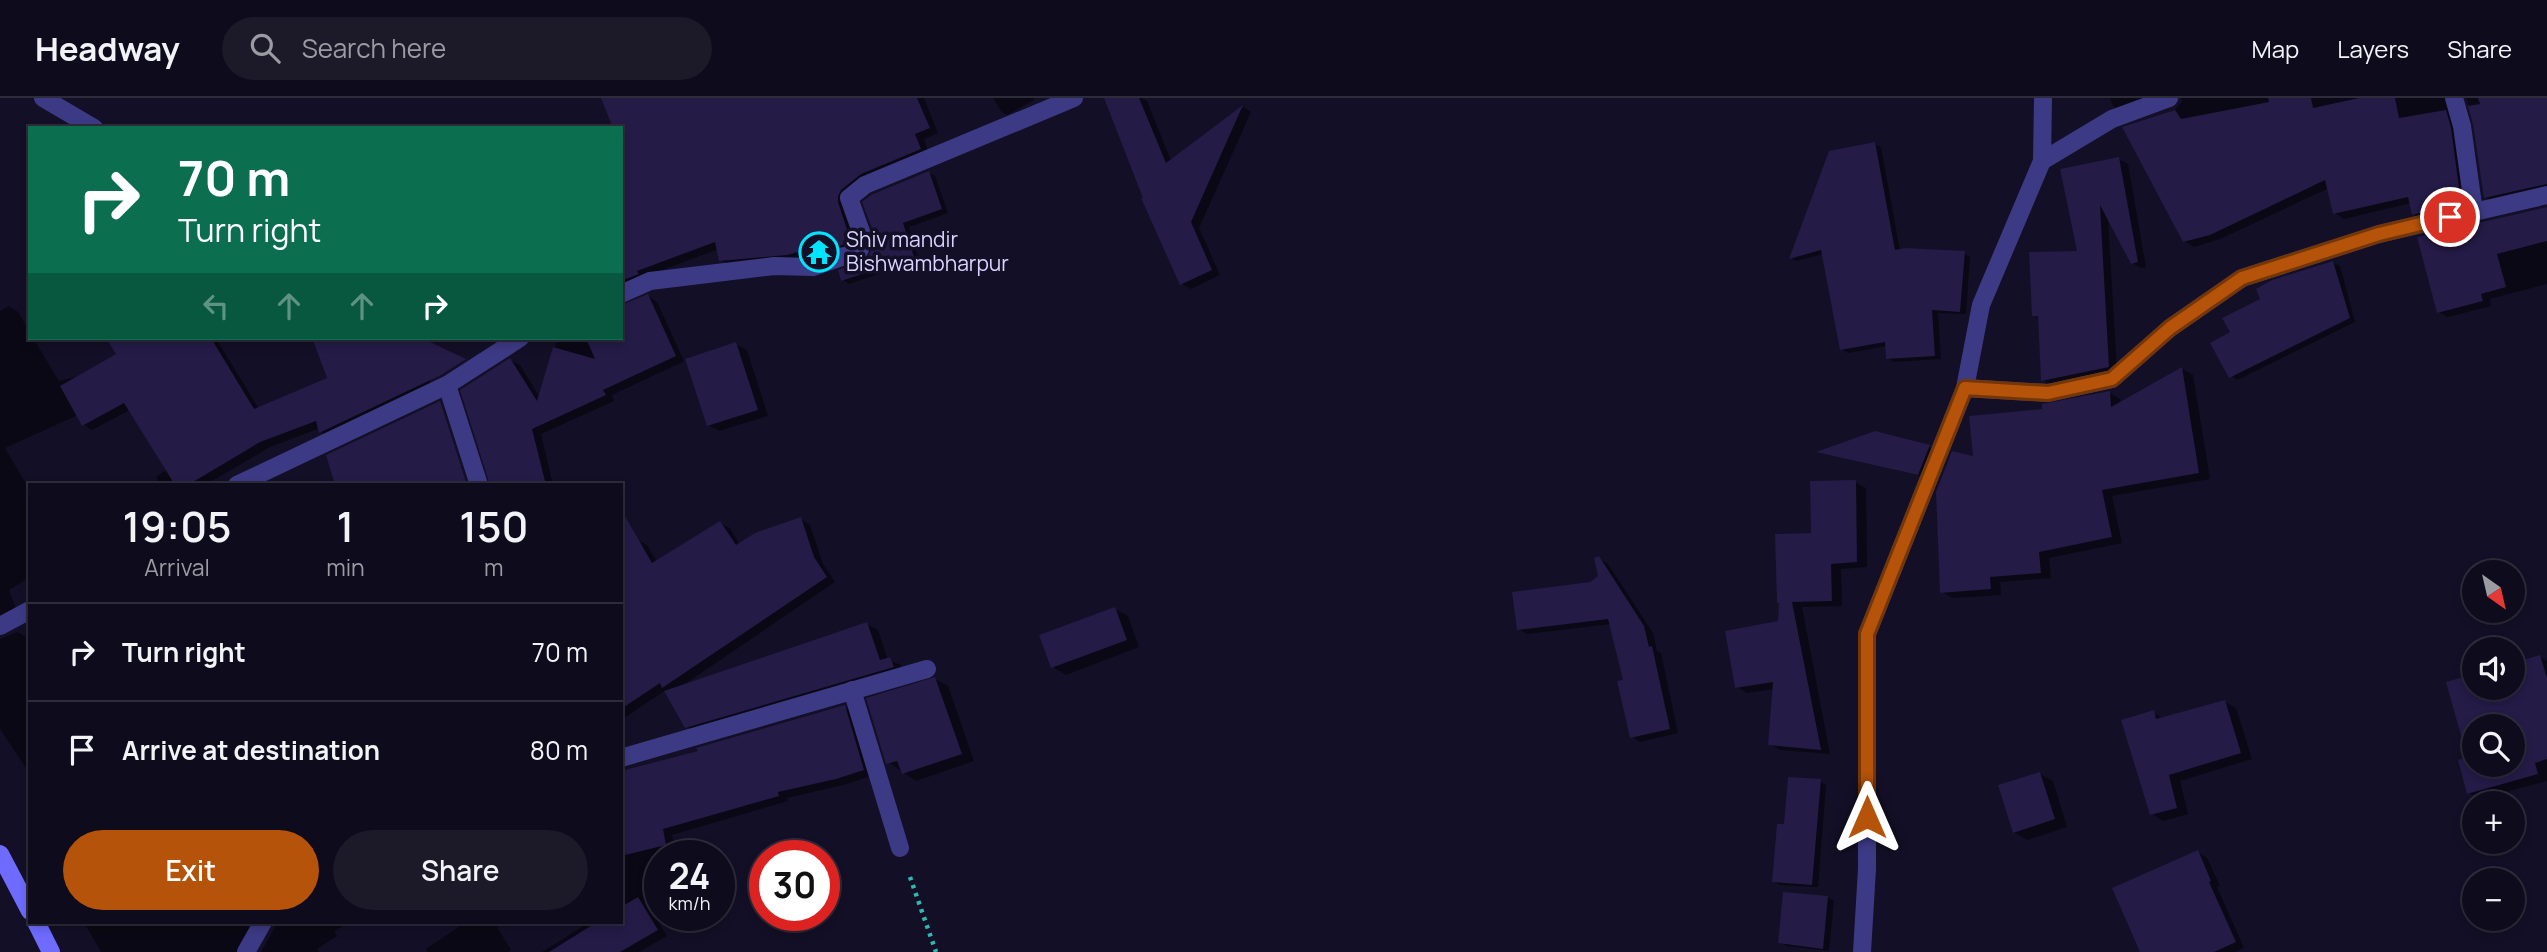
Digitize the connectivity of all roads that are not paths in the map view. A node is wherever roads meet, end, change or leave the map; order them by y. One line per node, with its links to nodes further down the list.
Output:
1 (43, 98): 6 (street)
2 (1074, 98): 10 (street)
3 (2043, 98): 7 (street)
4 (2169, 98): 7 (street)
5 (2454, 98): 9 (street)
6 (91, 126)
7 (2042, 161): 14 (street)
8 (2547, 195): 9 (street)
9 (2474, 212): 14 (street)
10 (623, 293)
11 (513, 340): 12 (street)
12 (495, 345): 13 (street)
13 (447, 385): 15 (street); 16 (street)
14 (1965, 388): 29 (street)
15 (241, 483)
16 (478, 483)
17 (28, 611): 18 (street)
18 (0, 626)
19 (927, 669): 20 (street)
20 (852, 690): 21 (street); 22 (street)
21 (623, 757)
22 (900, 848)
23 (0, 854): 24 (main road)
24 (28, 907)
25 (37, 924): 27 (main road)
26 (262, 924): 28 (street)
27 (51, 952)
28 (246, 952)
29 (1862, 952)

